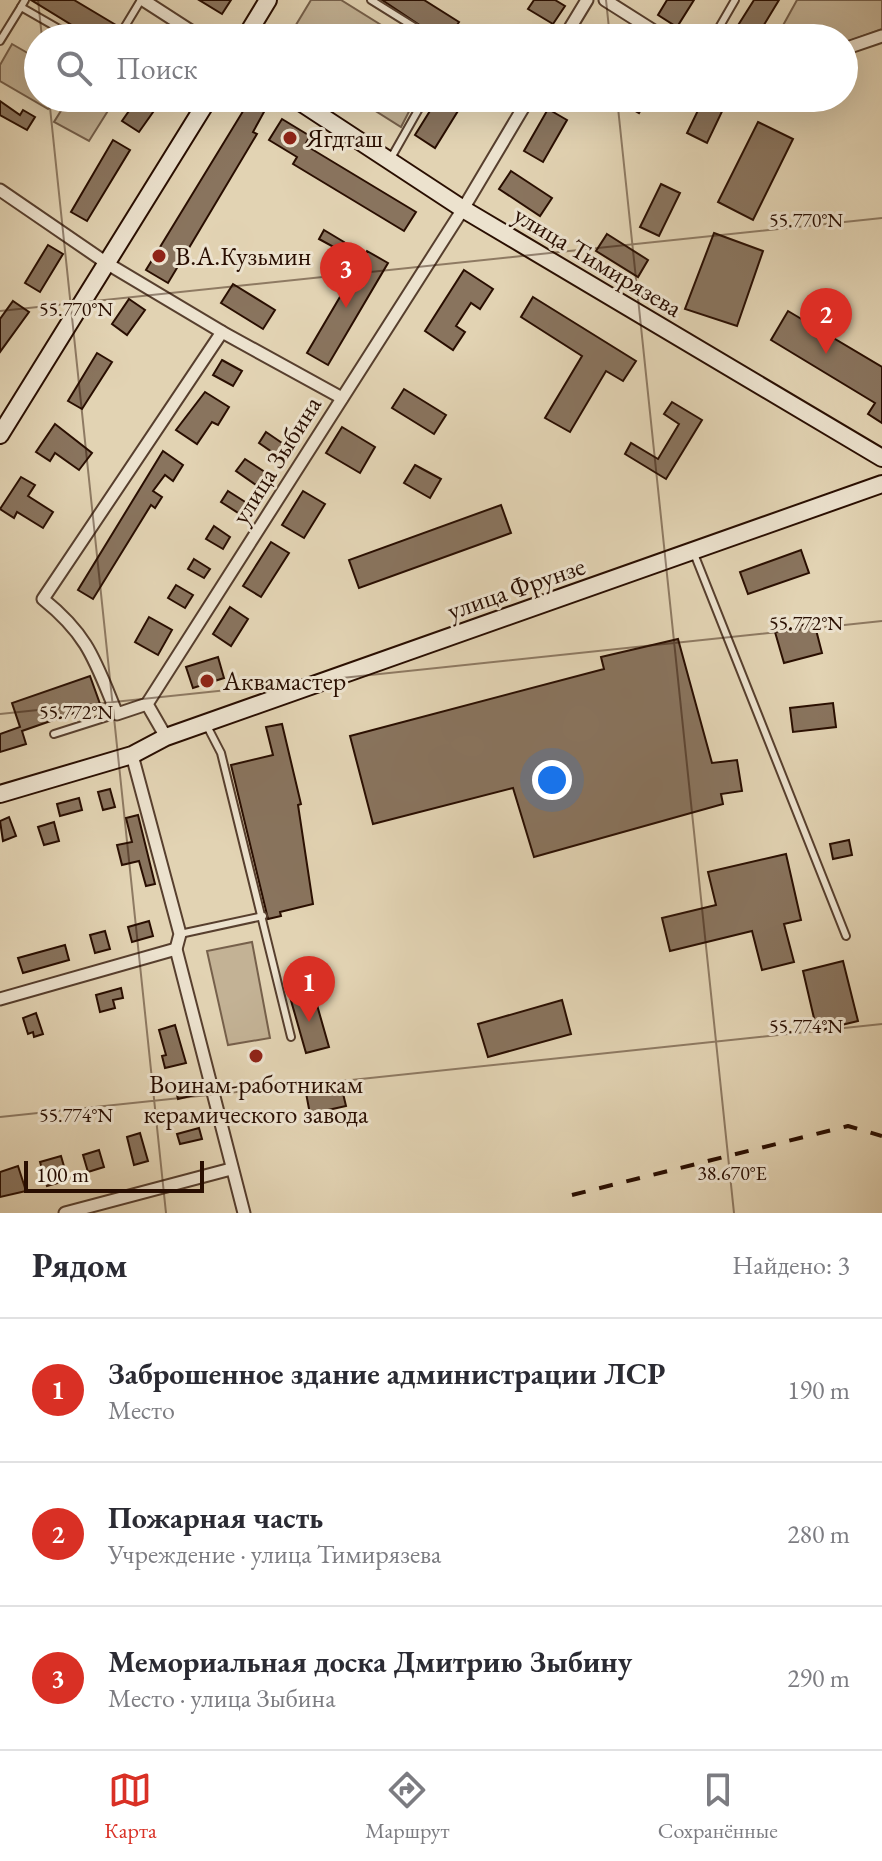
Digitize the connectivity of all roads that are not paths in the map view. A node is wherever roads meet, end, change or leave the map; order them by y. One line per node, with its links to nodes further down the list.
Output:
1 (142, 0): 9 (lane); 10 (street)
2 (268, 0): 11 (street)
3 (371, 0): 12 (lane)
4 (587, 0): 13 (street)
5 (605, 0): 14 (street)
6 (735, 0): 15 (lane)
7 (23, 3): 8 (lane); 17 (lane)
8 (54, 24)
9 (127, 24)
10 (180, 24)
11 (253, 24)
12 (410, 24)
13 (572, 24)
14 (643, 24)
15 (721, 24)
16 (882, 36): 18 (street)
17 (0, 41)
18 (858, 44)
19 (200, 112): 26 (street)
20 (315, 112): 23 (street, улица Тимирязева)
21 (417, 112): 23 (lane)
22 (521, 112): 25 (street, улица Зыбина)
23 (390, 161): 25 (street, улица Тимирязева)
24 (1, 193): 26 (street)
25 (463, 209): 28 (street, улица Зыбина); 30 (street, улица Тимирязева)
26 (108, 264): 27 (street); 29 (street)
27 (222, 332): 28 (street); 34 (street)
28 (342, 398): 33 (street, улица Зыбина)
29 (0, 435)
30 (882, 458)
31 (882, 484): 32 (street, улица Фрунзе)
32 (693, 551): 35 (street, улица Фрунзе); 42 (lane)
33 (147, 704): 34 (street); 37 (street)
34 (117, 714): 36 (lane)
35 (206, 724): 37 (street, улица Фрунзе); 40 (lane)
36 (54, 734)
37 (166, 737): 38 (street, улица Фрунзе)
38 (132, 755): 39 (street, улица Фрунзе); 41 (street)
39 (0, 794)
40 (263, 916): 41 (lane); 45 (lane)
41 (180, 934): 43 (street)
42 (846, 936)
43 (176, 949): 44 (street); 46 (street)
44 (0, 999)
45 (291, 1037)
46 (231, 1169): 47 (street); 48 (street)
47 (65, 1213)
48 (244, 1213)

